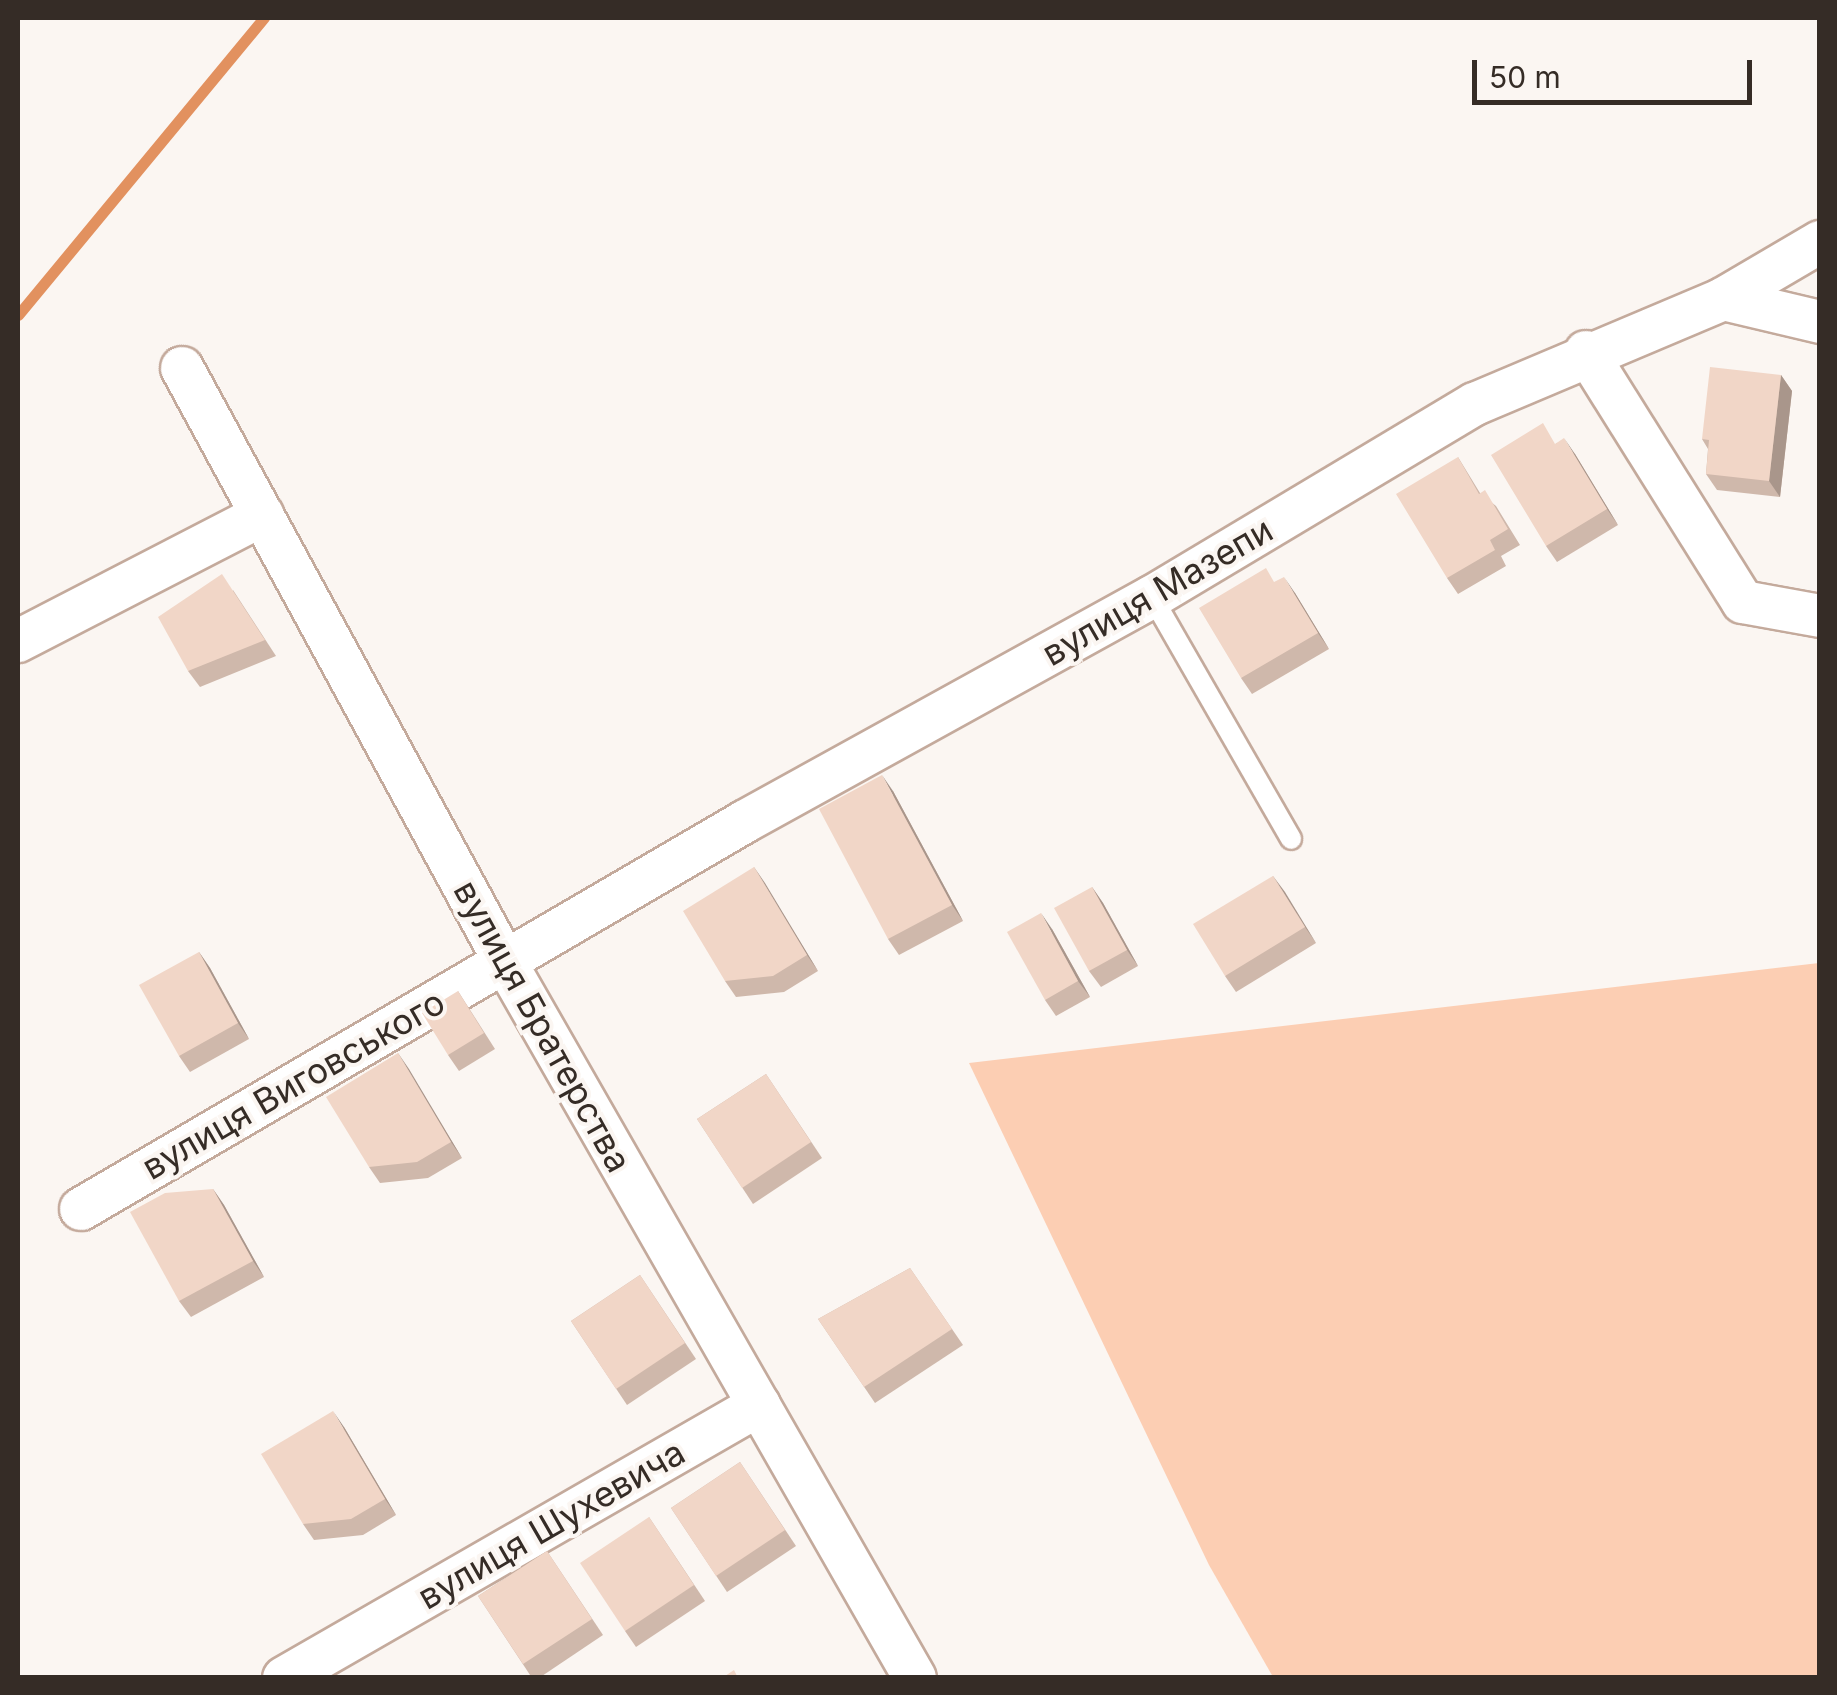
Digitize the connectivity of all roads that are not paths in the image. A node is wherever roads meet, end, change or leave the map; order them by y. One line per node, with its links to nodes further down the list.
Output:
1 (1820, 242): 2 (street, вулиця Мазепи)
2 (1723, 299): 3 (street); 4 (street, вулиця Мазепи)
3 (1820, 322)
4 (1586, 352): 7 (street, вулиця Мазепи); 8 (street)
5 (182, 368): 6 (street, вулиця Братерства)
6 (262, 515): 9 (street); 11 (street, вулиця Братерства)
7 (1152, 597): 10 (lane); 11 (street, вулиця Мазепи)
8 (1820, 616)
9 (18, 641)
10 (1291, 839)
11 (504, 960): 12 (street, вулиця Виговського); 13 (street, вулиця Братерства)
12 (81, 1209)
13 (759, 1405): 14 (street, вулиця Шухевича); 15 (street, вулиця Братерства)
14 (284, 1678)
15 (915, 1678)

